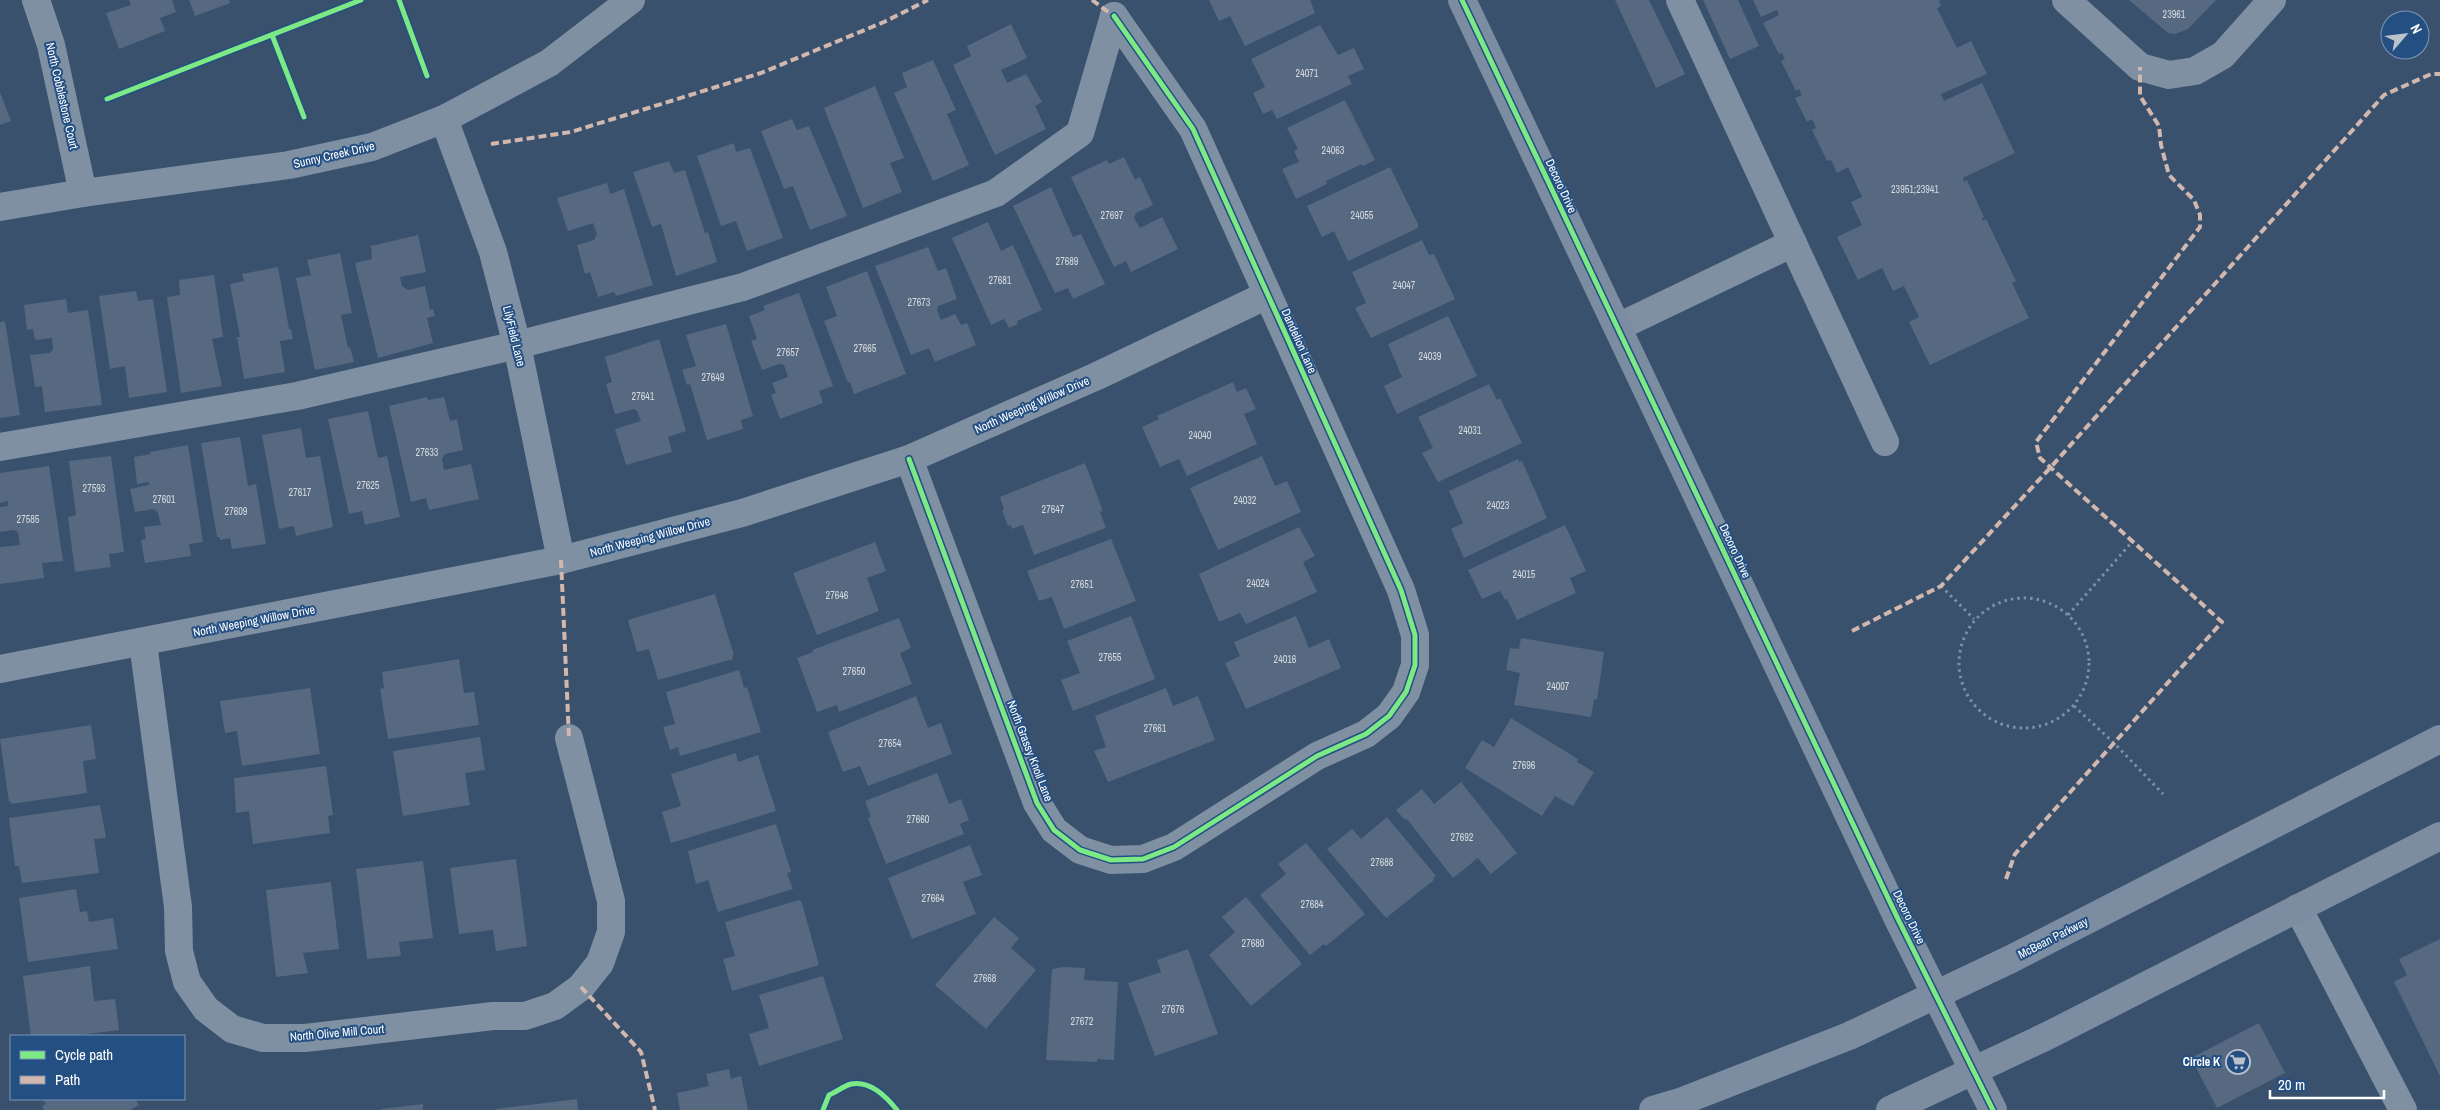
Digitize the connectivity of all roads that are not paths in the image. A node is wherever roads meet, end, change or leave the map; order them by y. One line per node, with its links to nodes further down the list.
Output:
1 (36, 0): 8 (street, North Cobblestone Court)
2 (631, 0): 7 (street, Sunny Creek Drive)
3 (1462, 0): 12 (main road, Decoro Drive)
4 (1680, 0): 10 (street)
5 (2066, 0): 6 (street)
6 (2272, 0)
7 (444, 119): 8 (street, Sunny Creek Drive); 13 (street, LilyField Lane)
8 (83, 193): 9 (street, Sunny Creek Drive)
9 (0, 207)
10 (1793, 243): 12 (street); 14 (street)
11 (1267, 295): 13 (street, Dandelion Lane); 16 (street, North Weeping Willow Drive); 20 (street, Dandelion Lane)
12 (1618, 327): 25 (main road, Decoro Drive)
13 (517, 345): 15 (street); 17 (street, LilyField Lane)
14 (1885, 442)
15 (0, 447)
16 (909, 459): 17 (street, North Weeping Willow Drive); 20 (street, North Grassy Knoll Lane)
17 (561, 560): 18 (street, North Weeping Willow Drive)
18 (144, 643): 19 (street, North Weeping Willow Drive); 21 (street, North Olive Mill Court)
19 (0, 669)
20 (1406, 692)
21 (569, 738)
22 (2440, 739): 25 (main road, McBean Parkway)
23 (2440, 836): 24 (main road)
24 (2298, 908): 26 (main road); 30 (street)
25 (1935, 994): 26 (main road, Decoro Drive); 27 (main road, McBean Parkway)
26 (1974, 1070): 28 (main road); 29 (main road, Decoro Drive)
27 (1653, 1110)
28 (1890, 1110)
29 (1993, 1110)
30 (2403, 1110)

